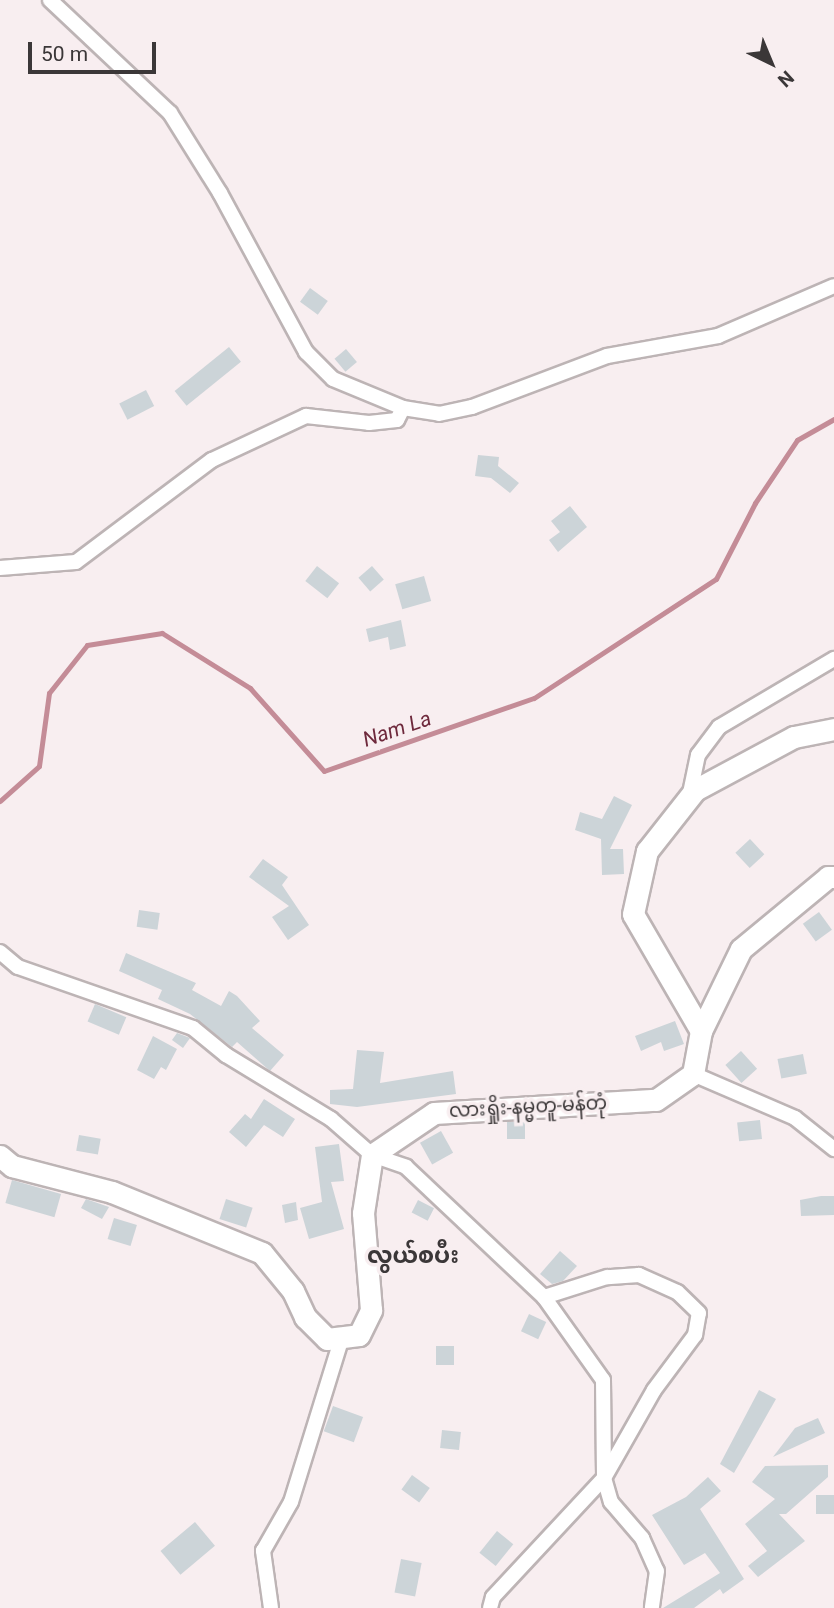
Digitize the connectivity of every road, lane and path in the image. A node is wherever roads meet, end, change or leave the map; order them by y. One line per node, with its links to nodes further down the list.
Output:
1 (50, 0): 3 (street)
2 (834, 286): 3 (street)
3 (403, 408): 4 (street)
4 (0, 568)
5 (834, 659): 7 (street)
6 (834, 729): 7 (main road)
7 (689, 798): 10 (main road)
8 (834, 877): 10 (main road)
9 (0, 952): 13 (street)
10 (702, 1031): 11 (main road)
11 (693, 1074): 12 (street); 13 (main road, လားရှိုး-နမ္မတူ-မန်တုံ)
12 (834, 1149)
13 (372, 1155): 15 (street); 16 (main road)
14 (0, 1156): 16 (main road)
15 (544, 1297): 17 (street); 17 (street)
16 (342, 1337): 18 (street)
17 (604, 1478): 19 (street); 20 (street)
18 (271, 1608)
19 (490, 1608)
20 (652, 1608)

